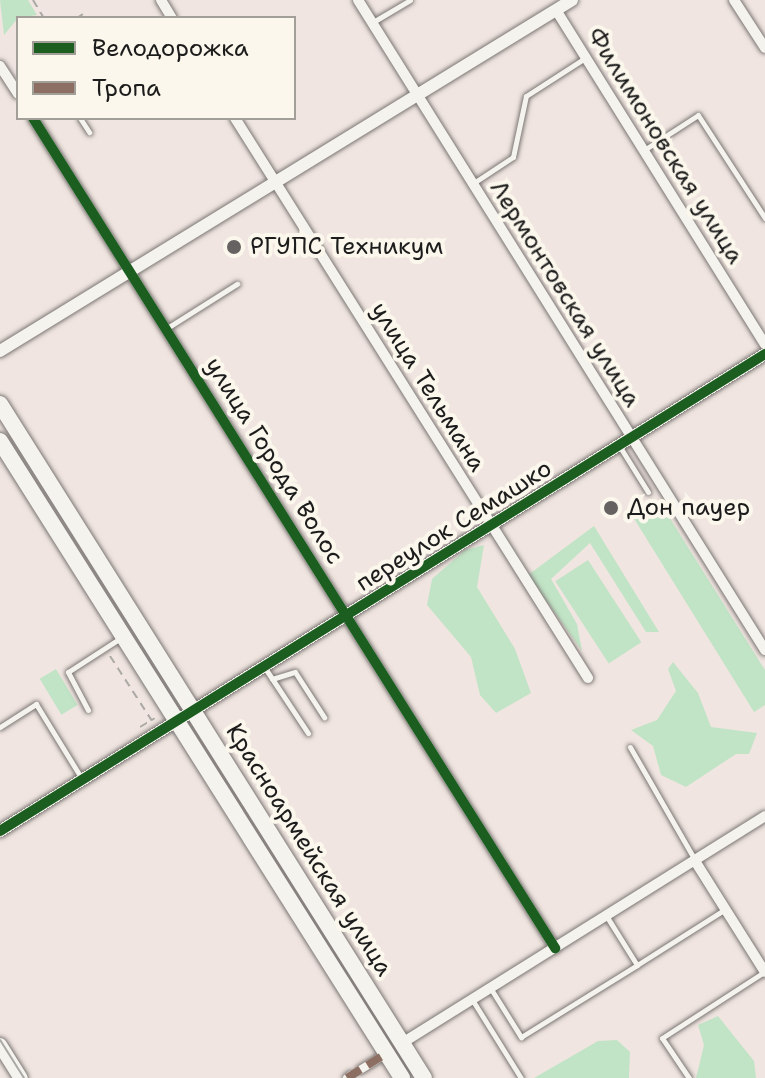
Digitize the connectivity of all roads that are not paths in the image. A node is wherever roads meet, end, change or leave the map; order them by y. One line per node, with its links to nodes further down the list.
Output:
1 (358, 0): 6 (street, Лермонтовская улица)
2 (410, 0): 6 (lane)
3 (572, 0): 5 (street)
4 (734, 0): 7 (street)
5 (556, 10): 8 (street, Филимоновская улица); 11 (street)
6 (372, 23): 11 (street, Лермонтовская улица)
7 (765, 48)
8 (586, 57): 16 (street, Филимоновская улица); 18 (lane)
9 (0, 66): 10 (street)
10 (16, 91)
11 (417, 94): 17 (street); 18 (street, Лермонтовская улица)
12 (34, 120): 20 (street, улица Города Волос)
13 (81, 120): 15 (lane)
14 (236, 120): 17 (street, улица Тельмана)
15 (89, 132)
16 (644, 151): 19 (lane); 23 (street, Филимоновская улица)
17 (275, 182): 20 (street); 31 (street, улица Тельмана)
18 (472, 184): 27 (street, Лермонтовская улица)
19 (765, 218)
20 (131, 271): 22 (street, улица Города Волос); 24 (street)
21 (237, 284): 22 (lane)
22 (167, 328): 32 (street, улица Города Волос)
23 (765, 344)
24 (0, 351)
25 (765, 354): 27 (street, переулок Семашко)
26 (0, 404): 39 (main road, Красноармейская улица)
27 (632, 438): 29 (street, переулок Семашко); 34 (street, Лермонтовская улица)
28 (0, 441): 33 (main road, Красноармейская улица)
29 (619, 446): 30 (lane); 31 (street, переулок Семашко)
30 (648, 492)
31 (492, 526): 32 (street, переулок Семашко); 36 (street, улица Тельмана)
32 (347, 616): 35 (street, переулок Семашко); 51 (street, улица Города Волос)
33 (123, 636): 38 (lane); 41 (main road, Красноармейская улица)
34 (765, 650)
35 (264, 667): 37 (lane); 39 (street, переулок Семашко)
36 (588, 678)
37 (272, 679): 40 (lane); 43 (lane)
38 (88, 710)
39 (192, 710): 41 (street, переулок Семашко); 56 (main road, Красноармейская улица)
40 (324, 717)
41 (176, 720): 45 (street, переулок Семашко); 58 (main road, Красноармейская улица)
42 (0, 727): 45 (lane)
43 (308, 733)
44 (630, 747): 48 (lane)
45 (82, 779): 47 (street, переулок Семашко)
46 (763, 822): 48 (street)
47 (0, 831)
48 (695, 861): 49 (street); 50 (street)
49 (725, 909): 52 (lane); 53 (street)
50 (606, 916): 51 (street); 52 (lane)
51 (555, 948): 54 (street)
52 (637, 965): 54 (lane)
53 (765, 972): 64 (lane)
54 (490, 989): 55 (street)
55 (472, 1000): 56 (street); 63 (lane)
56 (402, 1043): 62 (main road, Красноармейская улица)
57 (0, 1045): 60 (main road)
58 (387, 1053): 59 (street); 61 (main road, Красноармейская улица)
59 (360, 1070)
60 (21, 1078)
61 (402, 1078)
62 (424, 1078)
63 (521, 1078)
64 (689, 1078)

